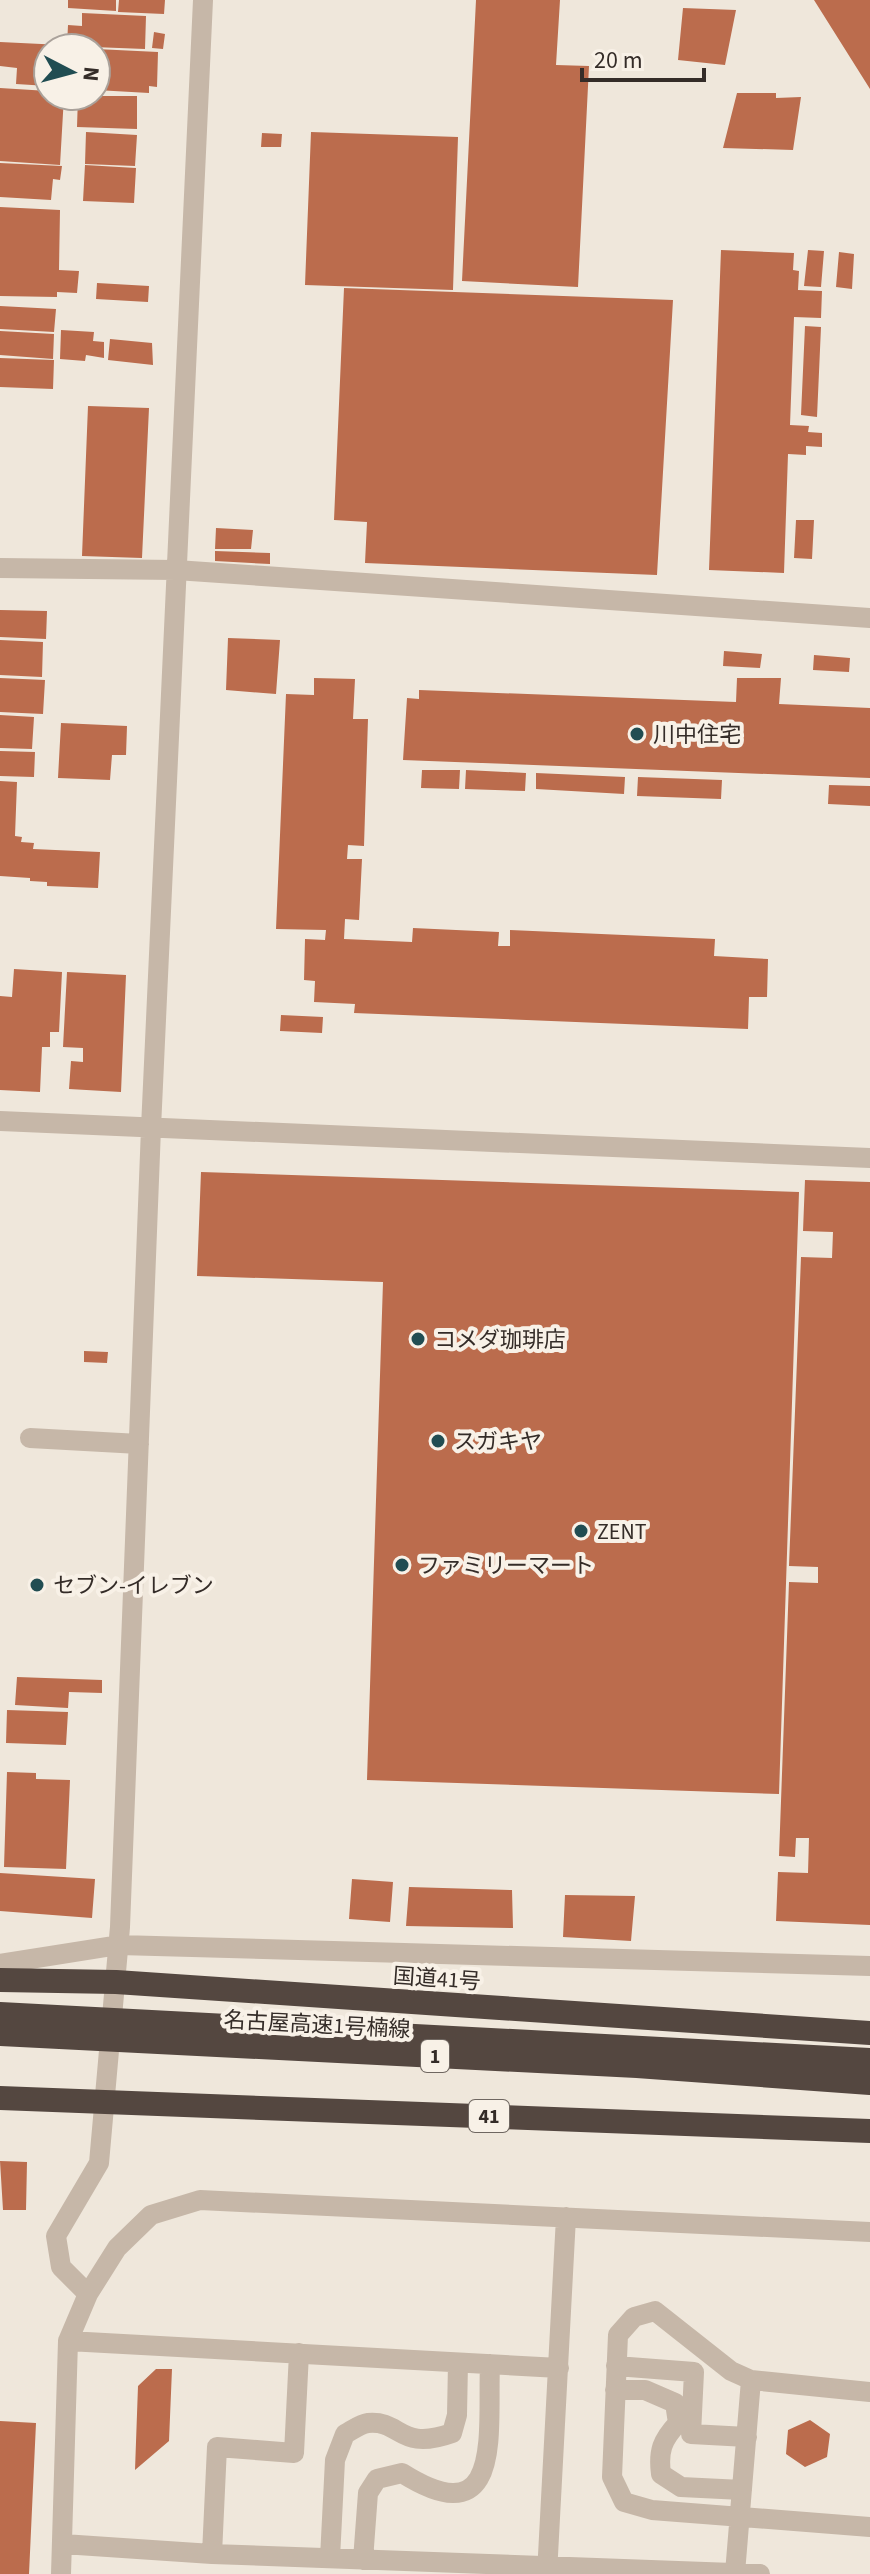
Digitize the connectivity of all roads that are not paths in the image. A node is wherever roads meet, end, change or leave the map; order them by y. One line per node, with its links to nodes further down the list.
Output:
1 (203, 0): 3 (street)
2 (0, 568): 3 (street)
3 (176, 570): 4 (street); 6 (street)
4 (870, 618)
5 (0, 1121): 6 (street)
6 (151, 1128): 7 (street); 9 (street)
7 (870, 1158)
8 (30, 1438): 9 (street)
9 (139, 1444): 10 (street)
10 (119, 1945): 11 (street); 12 (street); 14 (street)
11 (0, 1964)
12 (870, 1966)
13 (0, 1980): 14 (highway, 国道41号)
14 (116, 1982): 16 (highway, 国道41号); 21 (street)
15 (0, 2014): 18 (highway, 名古屋高速1号楠線 / 1, bridge)
16 (870, 2033)
17 (0, 2034): 19 (highway, 名古屋高速1号楠線 / 1, bridge)
18 (870, 2060)
19 (870, 2083)
20 (0, 2098): 21 (highway, 41)
21 (107, 2101): 22 (highway, 41); 25 (street)
22 (870, 2131)
23 (566, 2217): 24 (street); 25 (street); 31 (street)
24 (870, 2232)
25 (88, 2294): 26 (street)
26 (68, 2341): 27 (street); 39 (street)
27 (299, 2353): 28 (street); 42 (street)
28 (458, 2363): 29 (street); 40 (street)
29 (490, 2364): 31 (street); 41 (street)
30 (616, 2366): 32 (street); 33 (street); 35 (street)
31 (559, 2368): 44 (street)
32 (751, 2380): 34 (street); 35 (street)
33 (615, 2390): 36 (street); 37 (street)
34 (870, 2392)
35 (747, 2437): 36 (street)
36 (742, 2490): 37 (street)
37 (740, 2516): 38 (street); 46 (street)
38 (870, 2527)
39 (63, 2544): 42 (street); 47 (street)
40 (330, 2558): 41 (street); 43 (street)
41 (363, 2560): 44 (street)
42 (223, 2561): 43 (street)
43 (294, 2566)
44 (547, 2570): 45 (street)
45 (712, 2573): 46 (street)
46 (735, 2573): 48 (street)
47 (61, 2574)
48 (760, 2574)

